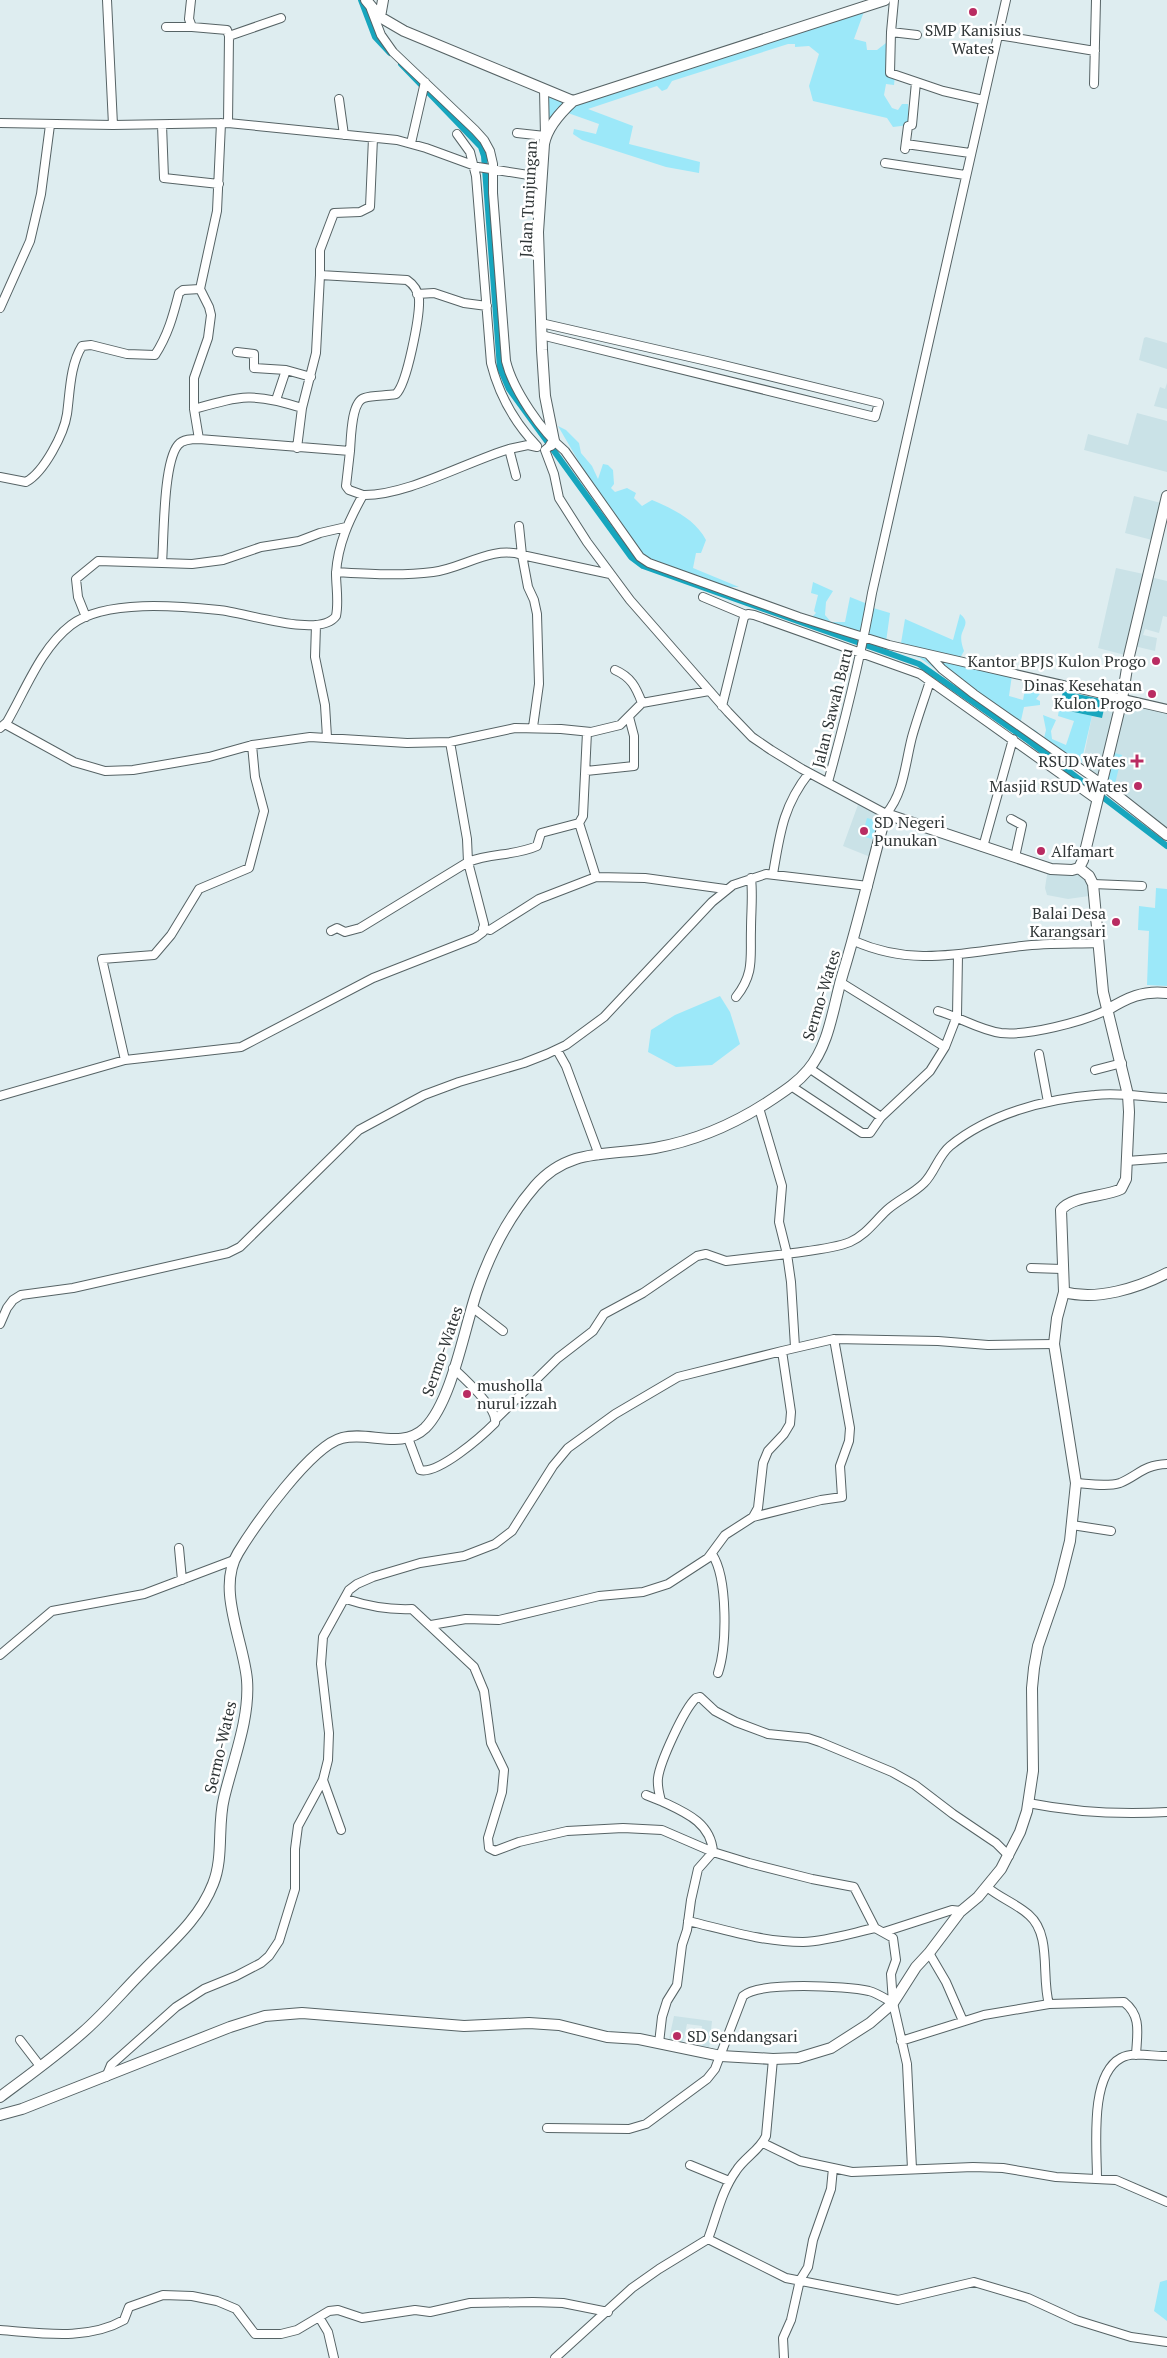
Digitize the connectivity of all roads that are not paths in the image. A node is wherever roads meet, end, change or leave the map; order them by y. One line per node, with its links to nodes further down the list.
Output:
1 (107, 0): 28 (street)
2 (191, 0): 12 (street)
3 (383, 0): 9 (street)
4 (894, 0): 13 (street)
5 (1006, 0): 15 (street)
6 (1096, 0): 17 (street)
7 (879, 1): 24 (street, Jalan Tunjungan)
8 (368, 2): 9 (street); 19 (street)
9 (380, 17): 21 (street)
10 (281, 18): 16 (street)
11 (166, 27): 12 (street)
12 (192, 27): 16 (street)
13 (892, 32): 14 (street); 18 (street)
14 (917, 35)
15 (998, 35): 17 (street); 23 (street)
16 (230, 36): 26 (street)
17 (1095, 51): 20 (street)
18 (916, 82): 23 (street); 36 (street)
19 (425, 84): 35 (street); 39 (street)
20 (1094, 84)
21 (544, 89): 24 (street); 33 (street)
22 (339, 99): 32 (street)
23 (984, 100): 36 (street)
24 (573, 101): 33 (street, Jalan Tunjungan)
25 (0, 123): 27 (street)
26 (225, 123): 29 (street); 32 (street); 42 (street)
27 (50, 125): 28 (street); 47 (street)
28 (113, 125): 29 (street)
29 (162, 125): 42 (street)
30 (517, 133): 33 (street)
31 (457, 134): 38 (street)
32 (344, 135): 34 (street)
33 (545, 136): 41 (street, Jalan Tunjungan)
34 (374, 138): 35 (street); 43 (street)
35 (411, 143): 38 (street)
36 (970, 153): 40 (street)
37 (885, 163): 40 (street)
38 (476, 167): 39 (street); 46 (street)
39 (493, 171): 41 (street); 60 (street)
40 (965, 175): 78 (street)
41 (541, 178): 48 (street, Jalan Tunjungan)
42 (219, 184): 44 (street)
43 (320, 275): 45 (street); 52 (street)
44 (200, 289): 57 (street); 65 (street)
45 (417, 294): 46 (street); 63 (street)
46 (487, 306): 59 (street)
47 (0, 308)
48 (541, 323): 49 (street, Jalan Tunjungan); 53 (street)
49 (541, 335): 54 (street); 60 (street, Jalan Tunjungan)
50 (237, 352): 51 (street)
51 (286, 370): 52 (street); 55 (street)
52 (311, 377): 56 (street)
53 (784, 380): 54 (street); 54 (street)
54 (781, 394)
55 (276, 400): 56 (street); 57 (street)
56 (302, 408): 61 (street)
57 (194, 409): 58 (street)
58 (199, 439): 61 (street); 71 (street)
59 (537, 446): 60 (street); 62 (street)
60 (549, 447): 73 (street); 78 (street)
61 (297, 448): 63 (street)
62 (509, 448): 64 (street); 66 (street)
63 (350, 451): 66 (street)
64 (516, 476)
65 (0, 477)
66 (363, 495): 69 (street)
67 (1167, 496): 85 (street)
68 (519, 526): 70 (street)
69 (346, 527): 71 (street); 72 (street)
70 (522, 555): 72 (street); 73 (street); 92 (street)
71 (162, 563): 76 (street)
72 (336, 572): 77 (street)
73 (610, 574): 83 (street)
74 (703, 597): 75 (street)
75 (746, 615): 79 (street); 88 (street)
76 (86, 617): 77 (street); 91 (street)
77 (316, 625): 94 (street)
78 (864, 639): 79 (street, Jalan Sawah Baru); 80 (street, Jalan Sawah Baru)
79 (861, 652): 82 (street); 101 (street, Jalan Sawah Baru)
80 (929, 655): 84 (street); 85 (street, Jalan Sawah Baru)
81 (614, 670): 86 (street)
82 (930, 681): 87 (street); 103 (street)
83 (709, 691): 86 (street); 88 (street)
84 (973, 695): 87 (street); 96 (street)
85 (1122, 699): 89 (street, Jalan Sawah Baru); 102 (street)
86 (642, 703): 90 (street)
87 (966, 705): 95 (street)
88 (722, 706): 100 (street)
89 (1167, 709)
90 (629, 717): 93 (street); 99 (street)
91 (3, 726): 98 (street)
92 (533, 727): 93 (street); 97 (street)
93 (587, 732): 99 (street)
94 (327, 737): 97 (street); 98 (street)
95 (1013, 739): 96 (street); 107 (street)
96 (1029, 741): 102 (street); 102 (street)
97 (450, 742): 109 (street)
98 (252, 745): 132 (street)
99 (586, 771): 105 (street)
100 (809, 773): 101 (street); 111 (street)
101 (828, 782): 103 (street)
102 (1099, 793): 106 (street); 110 (street)
103 (886, 814): 107 (street); 115 (street, Sermo-Wates)
104 (1011, 819): 108 (street)
105 (579, 823): 109 (street); 112 (street)
106 (1167, 835)
107 (983, 847): 108 (street)
108 (1015, 857): 110 (street)
109 (468, 862): 118 (street); 119 (street)
110 (1079, 868): 114 (street)
111 (773, 874): 113 (street); 115 (street)
112 (596, 877): 117 (street); 118 (street)
113 (751, 878): 117 (street); 125 (street)
114 (1092, 884): 116 (street); 121 (street)
115 (868, 886): 120 (street, Sermo-Wates)
116 (1142, 886)
117 (725, 889): 130 (street)
118 (483, 928): 132 (street)
119 (331, 931)
120 (854, 941): 122 (street); 123 (street, Sermo-Wates)
121 (1099, 943): 122 (street); 126 (street)
122 (958, 955): 128 (street)
123 (840, 982): 129 (street); 134 (street, Sermo-Wates)
124 (1167, 993): 126 (street)
125 (736, 997)
126 (1107, 1010): 128 (street); 133 (street)
127 (938, 1011): 128 (street)
128 (958, 1016): 129 (street)
129 (945, 1047): 142 (street)
130 (557, 1050): 143 (street); 152 (street)
131 (1039, 1054): 140 (street)
132 (125, 1060): 138 (street)
133 (1122, 1063): 135 (street); 137 (street)
134 (810, 1068): 136 (street, Sermo-Wates); 142 (street)
135 (1095, 1070)
136 (791, 1086): 141 (street, Sermo-Wates); 142 (street)
137 (1128, 1095): 139 (street); 140 (street); 145 (street)
138 (0, 1096)
139 (1167, 1098)
140 (1048, 1102): 146 (street)
141 (759, 1108): 143 (street, Sermo-Wates); 146 (street)
142 (880, 1117)
143 (599, 1155): 151 (street, Sermo-Wates)
144 (1167, 1158): 145 (street)
145 (1126, 1161): 148 (street)
146 (787, 1254): 156 (street); 159 (street)
147 (1031, 1268): 148 (street)
148 (1062, 1268): 150 (street)
149 (1167, 1272): 150 (street)
150 (1064, 1292): 155 (street)
151 (472, 1307): 153 (street); 158 (street, Sermo-Wates)
152 (0, 1324)
153 (503, 1331)
154 (834, 1339): 155 (street); 156 (street); 163 (street)
155 (1054, 1344): 162 (street)
156 (795, 1347): 157 (street)
157 (782, 1351): 163 (street); 170 (street)
158 (453, 1368): 159 (street); 160 (street, Sermo-Wates)
159 (496, 1419): 160 (street)
160 (408, 1438): 168 (street, Sermo-Wates)
161 (1167, 1464): 162 (street)
162 (1076, 1483): 164 (street)
163 (753, 1517): 167 (street)
164 (1072, 1525): 165 (street); 177 (street)
165 (1111, 1532)
166 (179, 1548): 169 (street)
167 (712, 1554): 171 (street); 173 (street)
168 (234, 1560): 169 (street); 198 (street, Sermo-Wates)
169 (182, 1580): 172 (street)
170 (346, 1599): 171 (street); 174 (street)
171 (431, 1625): 180 (street)
172 (0, 1655)
173 (718, 1673)
174 (323, 1780): 179 (street); 199 (street)
175 (646, 1795): 176 (street)
176 (661, 1801): 180 (street); 181 (street)
177 (1028, 1803): 178 (street); 181 (street)
178 (1167, 1812)
179 (341, 1830)
180 (713, 1852): 184 (street); 185 (street)
181 (1009, 1856): 182 (street)
182 (987, 1887): 183 (street); 189 (street)
183 (961, 1911): 186 (street); 187 (street)
184 (688, 1921): 185 (street); 193 (street)
185 (875, 1928): 186 (street)
186 (884, 1932): 188 (street)
187 (929, 1953): 188 (street); 190 (street)
188 (893, 2003): 192 (street); 195 (street); 197 (street)
189 (1049, 2004): 190 (street); 194 (street)
190 (963, 2021): 192 (street)
191 (20, 2040): 198 (street)
192 (901, 2041): 206 (street)
193 (659, 2043): 195 (street); 199 (street)
194 (1136, 2055): 196 (street); 207 (street)
195 (721, 2056): 197 (street); 202 (street)
196 (1167, 2056)
197 (773, 2059): 203 (street)
198 (40, 2066): 200 (street, Sermo-Wates)
199 (106, 2077): 201 (street)
200 (0, 2097)
201 (0, 2115)
202 (547, 2128)
203 (763, 2143): 205 (street); 208 (street)
204 (690, 2165): 208 (street)
205 (833, 2168): 206 (street); 211 (street)
206 (912, 2169): 207 (street)
207 (1097, 2179): 209 (street)
208 (729, 2181): 210 (street)
209 (1167, 2202)
210 (708, 2239): 211 (street); 212 (street)
211 (800, 2280): 215 (street); 218 (street)
212 (608, 2312): 213 (street); 217 (street)
213 (319, 2317): 214 (street); 216 (street)
214 (0, 2330)
215 (1167, 2342)
216 (334, 2358)
217 (555, 2358)
218 (784, 2358)

